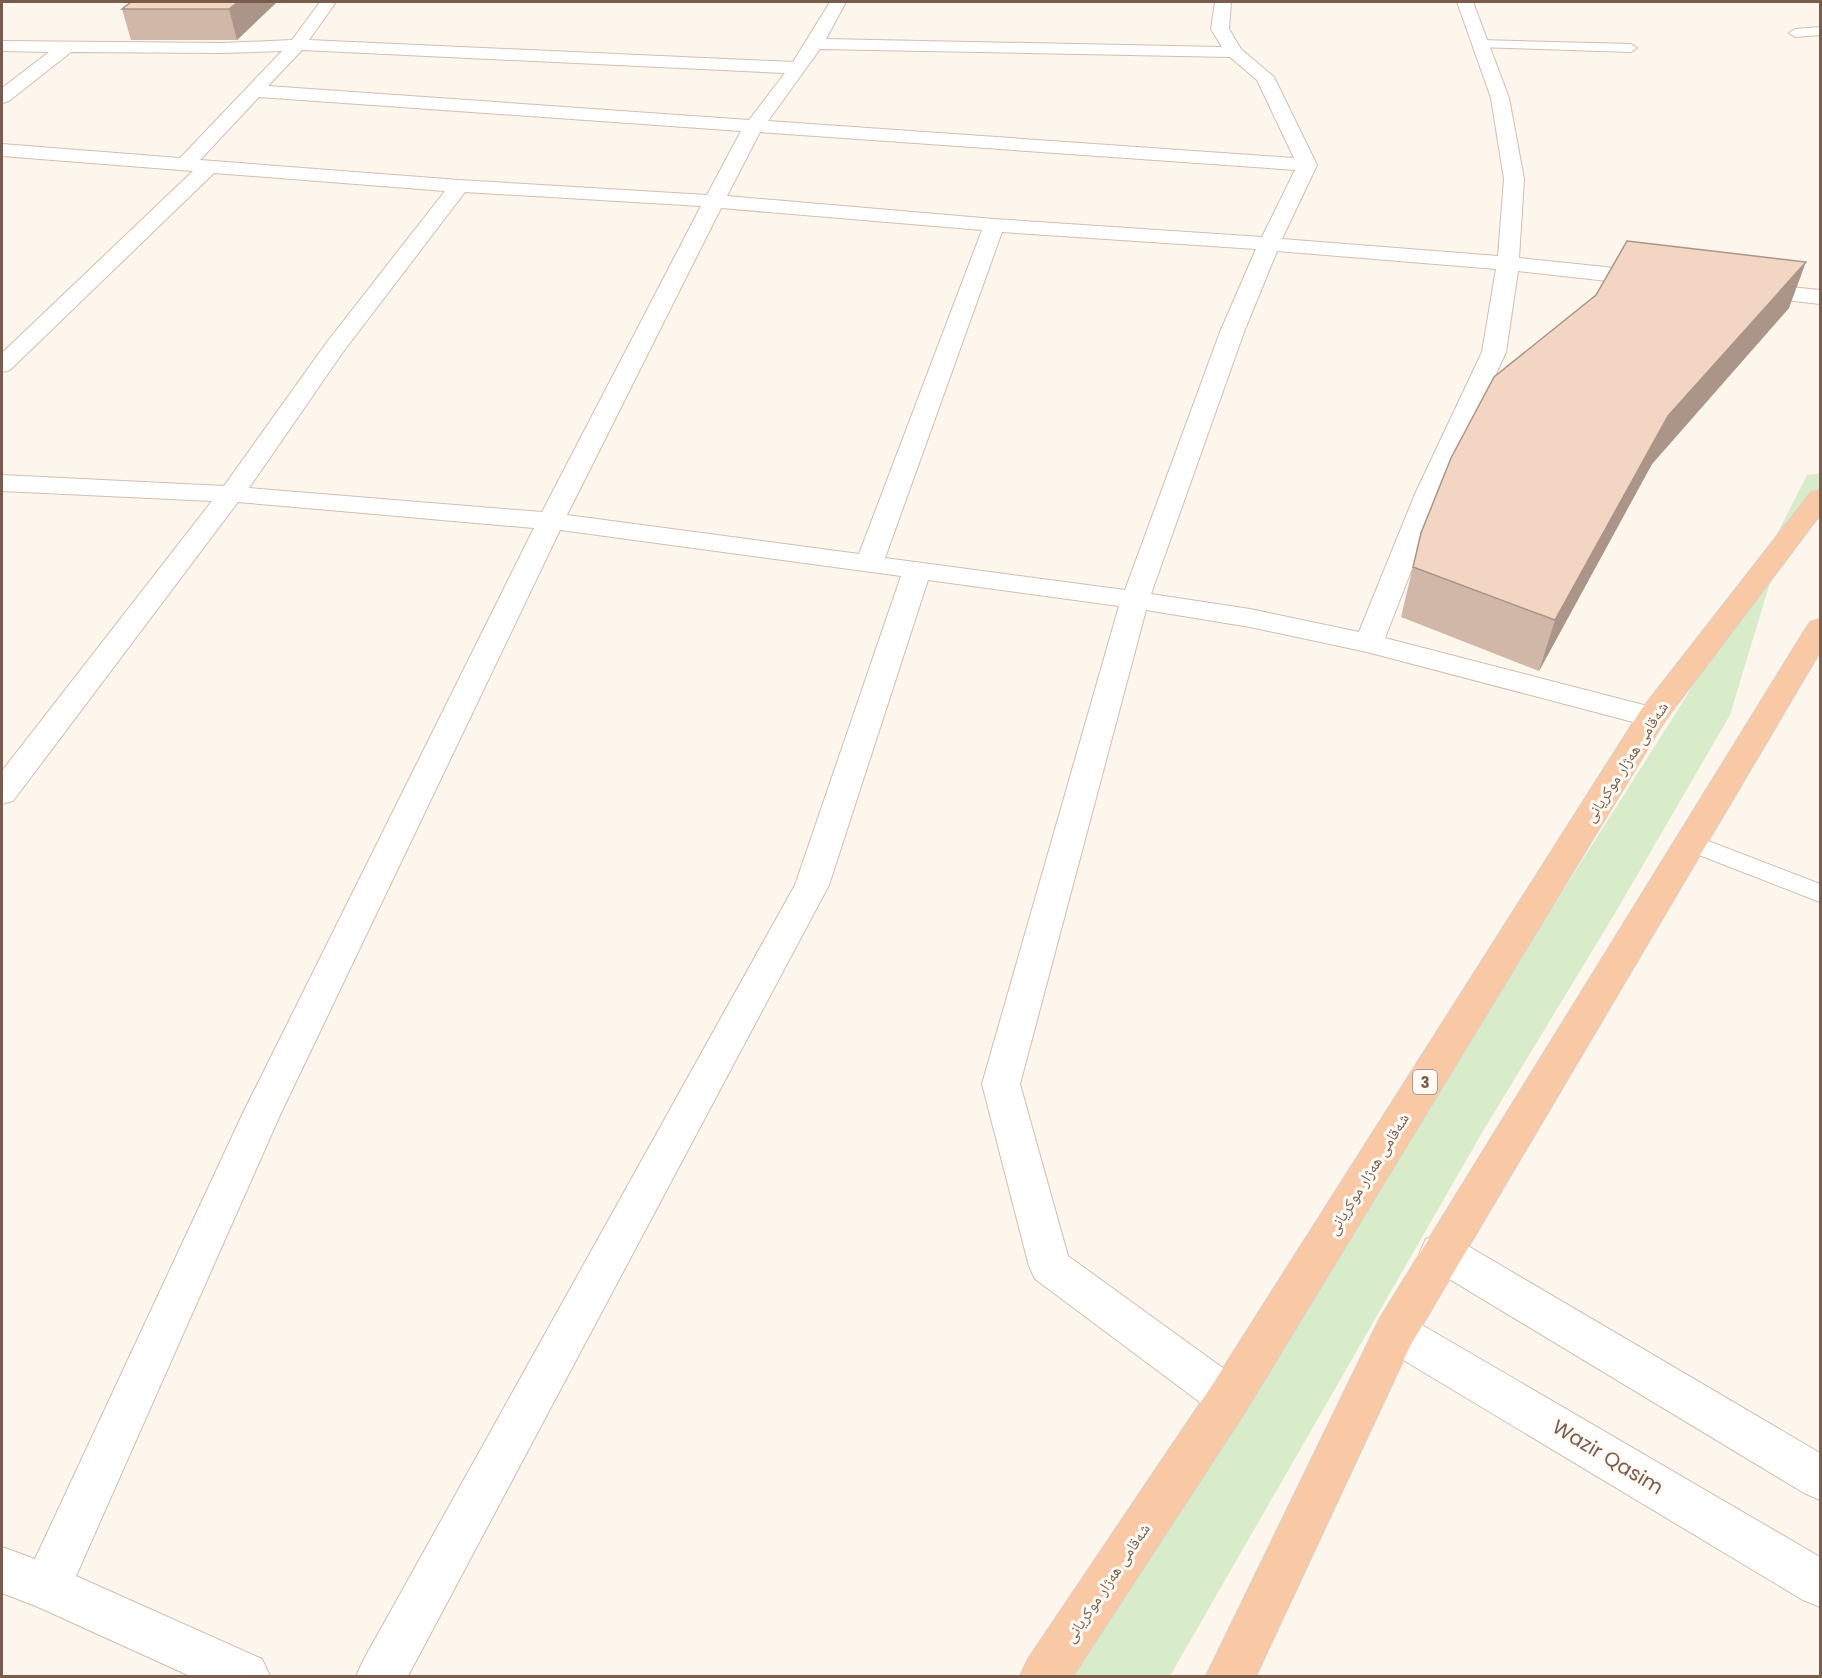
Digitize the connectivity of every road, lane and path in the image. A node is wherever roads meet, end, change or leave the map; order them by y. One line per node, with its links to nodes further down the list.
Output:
1 (328, 2): 8 (street)
2 (838, 2): 13 (street)
3 (1222, 2): 12 (street)
4 (1465, 2): 7 (street)
5 (1821, 31): 6 (lane)
6 (1795, 33)
7 (1480, 44): 11 (lane); 25 (street)
8 (297, 45): 10 (street); 13 (street); 14 (street)
9 (2, 46): 10 (street)
10 (66, 47): 15 (street)
11 (1630, 48)
12 (1234, 52): 13 (street); 19 (street)
13 (806, 56): 16 (street)
14 (256, 91): 16 (street); 18 (street)
15 (2, 97)
16 (755, 124): 19 (street); 22 (street)
17 (2, 150): 18 (street)
18 (185, 164): 20 (street)
19 (1307, 165): 24 (street)
20 (210, 166): 21 (street); 29 (street)
21 (459, 186): 22 (street); 31 (street)
22 (713, 201): 23 (street); 33 (street)
23 (994, 225): 24 (street); 34 (street)
24 (1269, 244): 25 (street); 36 (street)
25 (1508, 263): 26 (street); 38 (street)
26 (1670, 281)
27 (1728, 287): 28 (street)
28 (1821, 297)
29 (2, 365)
30 (2, 483): 31 (street)
31 (231, 494): 33 (street); 40 (street)
32 (1821, 498): 39 (highway, شەقامی ھەژار موکریانی / 3)
33 (550, 522): 34 (street); 49 (street)
34 (869, 565): 35 (street)
35 (917, 571): 36 (street); 51 (street)
36 (1135, 600): 38 (street); 45 (street)
37 (1821, 628): 41 (highway)
38 (1369, 643): 39 (street)
39 (1652, 717): 45 (highway, شەقامی ھەژار موکریانی / 3)
40 (2, 793)
41 (1690, 842): 42 (lane); 43 (highway)
42 (1821, 893)
43 (1441, 1252): 44 (highway); 46 (street)
44 (1395, 1332): 48 (street, Wazir Qasim); 53 (highway)
45 (1229, 1398): 52 (highway, شەقامی ھەژار موکریانی / 3)
46 (1821, 1478)
47 (2, 1570): 49 (street)
48 (1821, 1583)
49 (47, 1587): 50 (street)
50 (245, 1677)
51 (381, 1677)
52 (1045, 1677)
53 (1231, 1677)

